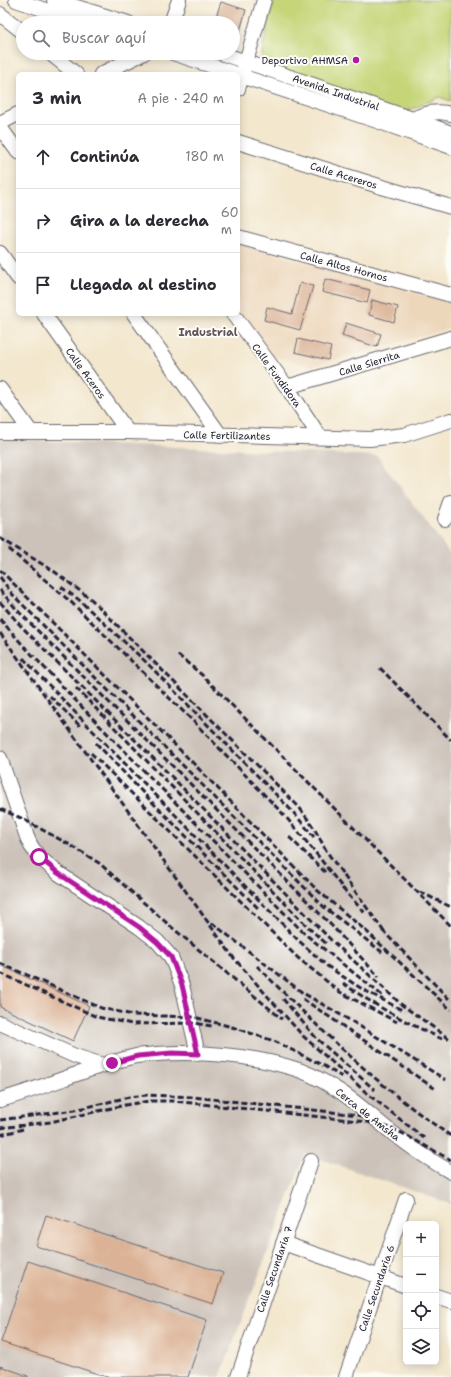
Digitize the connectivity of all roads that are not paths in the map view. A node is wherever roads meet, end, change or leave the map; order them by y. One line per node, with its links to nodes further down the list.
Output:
1 (16, 0): 6 (street)
2 (54, 0): 7 (street)
3 (179, 0): 8 (street)
4 (264, 0): 14 (street)
5 (0, 14): 9 (street)
6 (63, 16)
7 (105, 16)
8 (173, 16)
9 (16, 27)
10 (59, 60): 15 (street)
11 (130, 60): 16 (street)
12 (191, 60): 17 (street, Avenida Industrial)
13 (240, 60): 14 (street, Avenida Industrial)
14 (246, 62): 18 (street); 22 (street, Avenida Industrial)
15 (74, 72)
16 (105, 72)
17 (223, 72)
18 (240, 76)
19 (240, 78): 27 (street, Avenida Industrial)
20 (451, 114): 22 (street)
21 (16, 115): 23 (street)
22 (413, 119): 25 (street, Avenida Industrial)
23 (0, 123)
24 (0, 127): 28 (street)
25 (451, 133)
26 (240, 143): 29 (street, Calle Acereros)
27 (451, 147)
28 (16, 149)
29 (451, 207)
30 (240, 238): 33 (street, Calle Altos Hornos)
31 (0, 253): 32 (street)
32 (16, 275)
33 (451, 294)
34 (45, 316): 43 (street, Calle Aceros)
35 (135, 316): 44 (street)
36 (233, 316): 38 (street, Calle Fundidora)
37 (451, 338): 38 (street, Calle Sierrita)
38 (287, 388): 45 (street, Calle Fundidora)
39 (0, 389): 42 (street)
40 (451, 420): 45 (street, Calle Fertilizantes)
41 (0, 432): 42 (street, Calle Fertilizantes)
42 (31, 432): 43 (street, Calle Fertilizantes)
43 (128, 432): 44 (street, Calle Fertilizantes)
44 (221, 436): 45 (street, Calle Fertilizantes)
45 (320, 437)
46 (451, 502): 47 (street)
47 (445, 518)
48 (0, 758): 50 (street)
49 (0, 1023): 51 (street)
50 (198, 1054): 51 (street, Cerca de Amsha); 54 (street, Cerca de Amsha)
51 (104, 1065): 52 (street, Cerca de Amsha)
52 (0, 1100)
53 (311, 1161): 56 (street, Calle Secundaria 7)
54 (451, 1172)
55 (406, 1199): 57 (street, Calle Secundaria 6)
56 (283, 1243): 57 (street); 61 (street, Calle Secundaria 7)
57 (379, 1277): 58 (street); 62 (street, Calle Secundaria 6)
58 (403, 1285)
59 (439, 1297): 60 (street)
60 (451, 1301)
61 (238, 1377)
62 (346, 1377)

